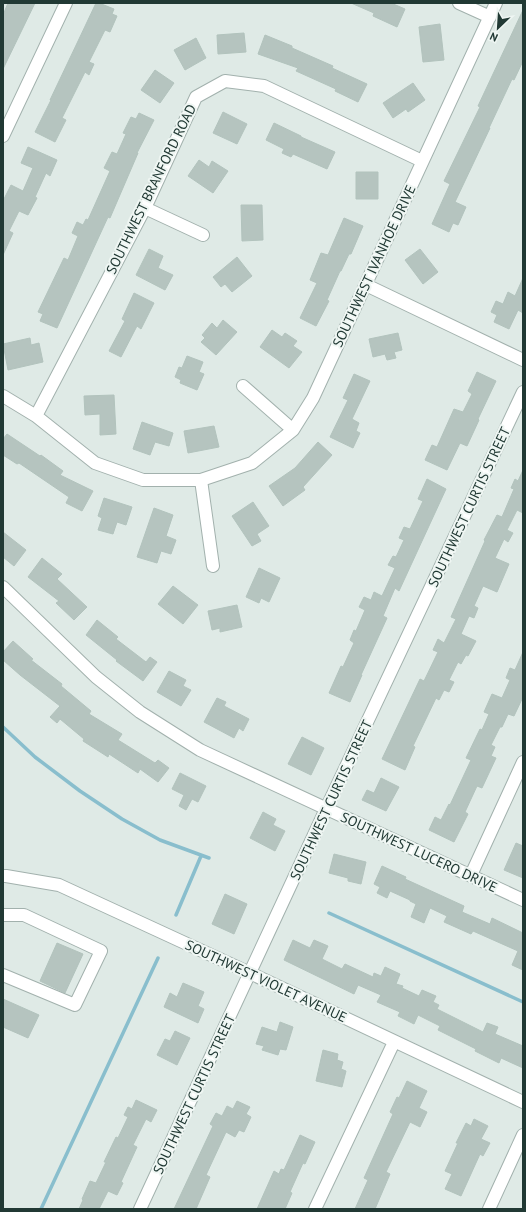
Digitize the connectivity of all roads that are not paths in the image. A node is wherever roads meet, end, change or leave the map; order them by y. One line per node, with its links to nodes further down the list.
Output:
1 (66, 3): 5 (street)
2 (459, 3): 4 (street)
3 (496, 3): 4 (street, SOUTHWEST IVANHOE DRIVE)
4 (490, 17): 6 (street, SOUTHWEST IVANHOE DRIVE)
5 (3, 136)
6 (422, 162): 7 (street, SOUTHWEST BRANFORD ROAD); 9 (street, SOUTHWEST IVANHOE DRIVE)
7 (145, 208): 8 (street); 14 (street, SOUTHWEST BRANFORD ROAD)
8 (203, 235)
9 (366, 285): 10 (street); 15 (street, SOUTHWEST IVANHOE DRIVE)
10 (523, 360)
11 (243, 386): 15 (street)
12 (523, 392): 20 (street, SOUTHWEST CURTIS STREET)
13 (3, 396): 14 (street, SOUTHWEST IVANHOE DRIVE)
14 (36, 416): 16 (street, SOUTHWEST IVANHOE DRIVE)
15 (293, 430): 16 (street, SOUTHWEST IVANHOE DRIVE)
16 (201, 480): 17 (street)
17 (213, 566)
18 (3, 587): 20 (street, SOUTHWEST LUCERO DRIVE)
19 (523, 762): 21 (street)
20 (326, 809): 21 (street, SOUTHWEST LUCERO DRIVE); 25 (street, SOUTHWEST CURTIS STREET)
21 (471, 875): 23 (street, SOUTHWEST LUCERO DRIVE)
22 (3, 876): 25 (street, SOUTHWEST VIOLET AVENUE)
23 (523, 900)
24 (3, 915): 26 (street)
25 (250, 973): 27 (street, SOUTHWEST VIOLET AVENUE); 30 (street, SOUTHWEST CURTIS STREET)
26 (3, 975)
27 (394, 1042): 28 (street, SOUTHWEST VIOLET AVENUE); 31 (street)
28 (523, 1102)
29 (523, 1135): 32 (street)
30 (140, 1209)
31 (315, 1209)
32 (489, 1209)

